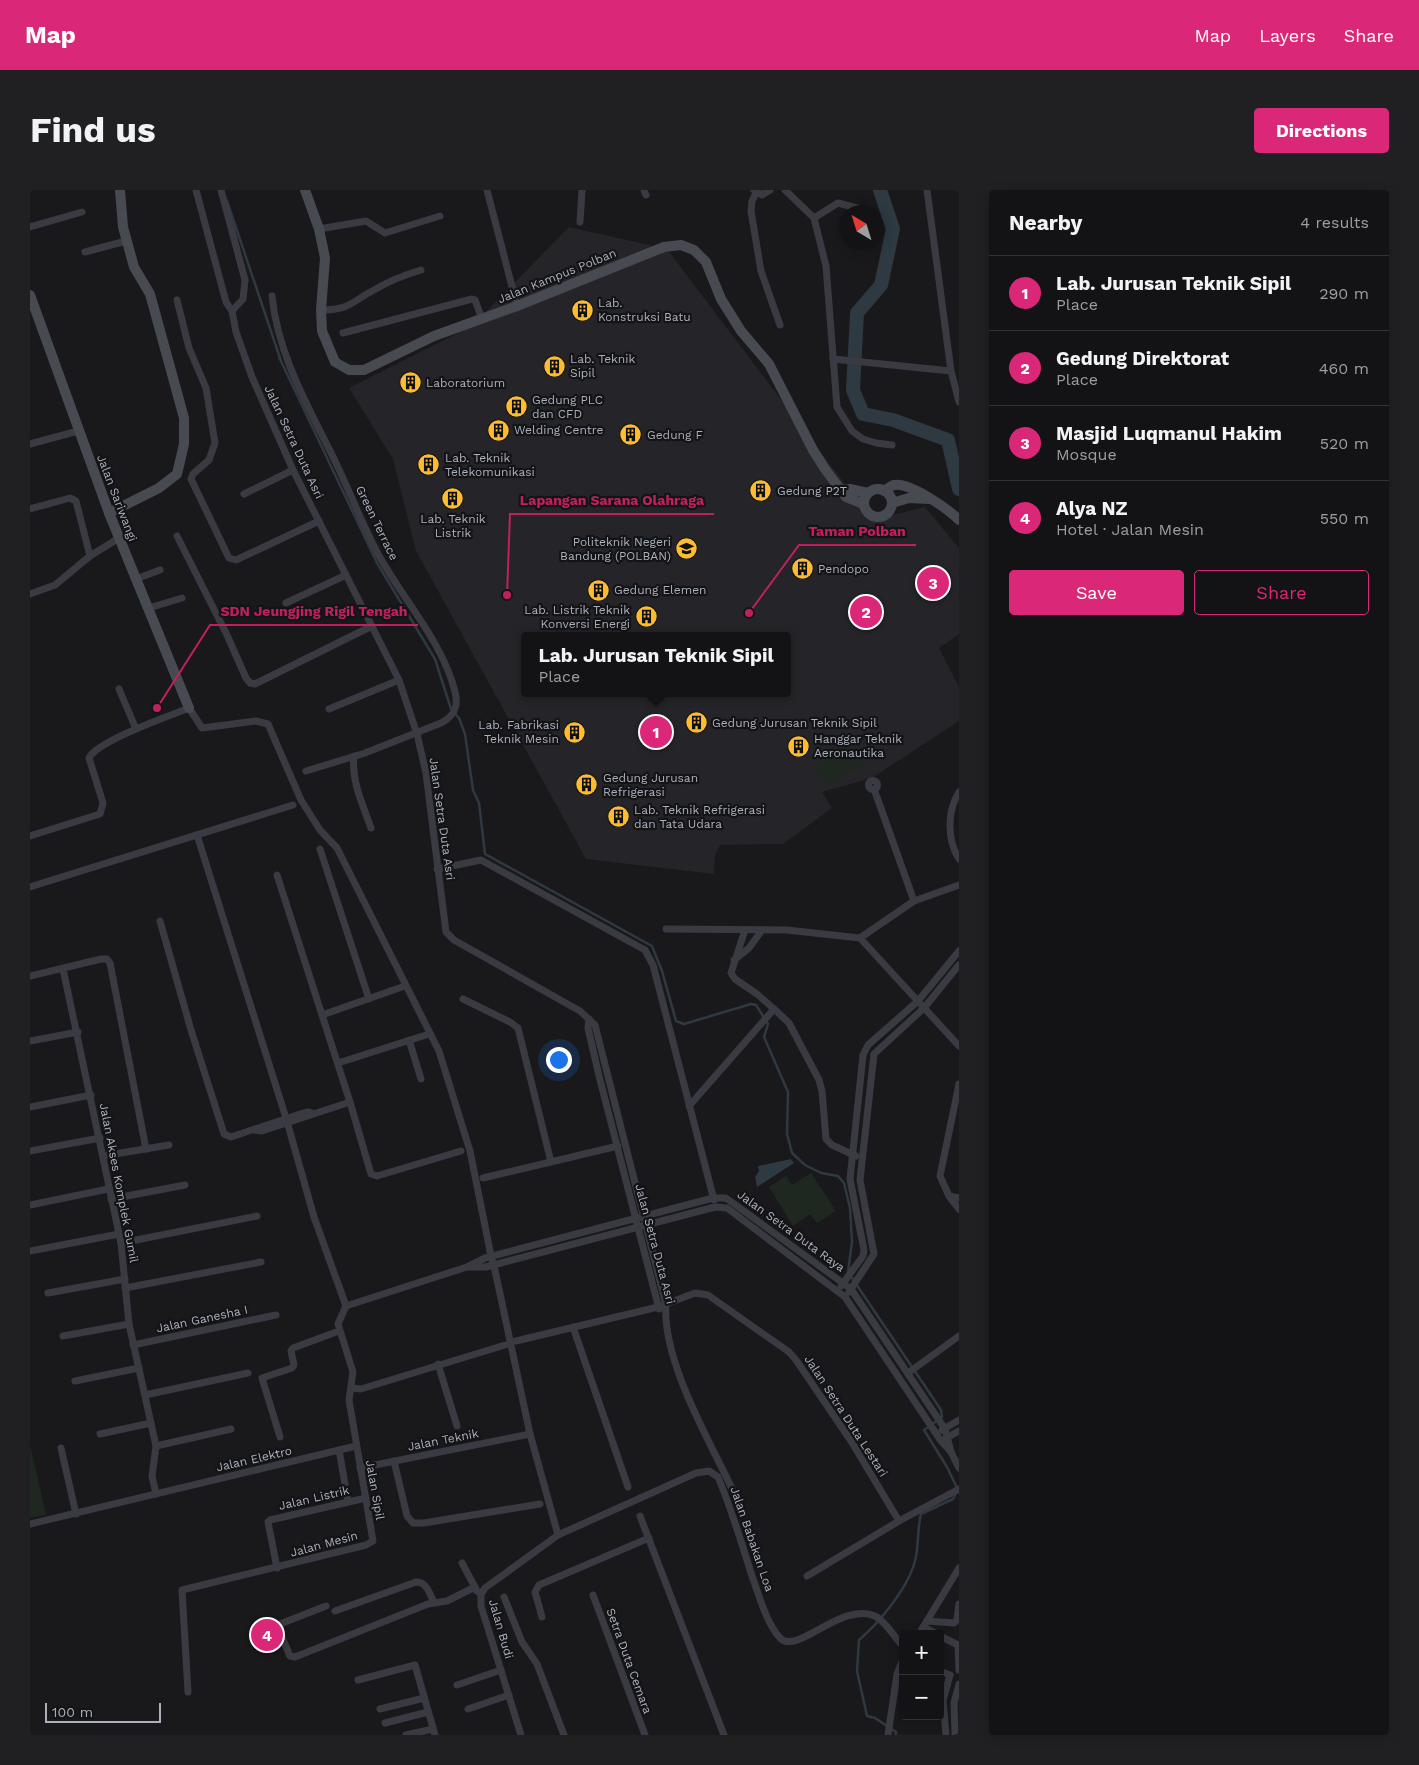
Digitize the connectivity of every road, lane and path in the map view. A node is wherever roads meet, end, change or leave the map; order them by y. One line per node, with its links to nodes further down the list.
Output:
1 (120, 190): 18 (street)
2 (196, 190): 27 (street, Jalan Setra Duta Asri)
3 (221, 190): 27 (street)
4 (305, 190): 17 (street, Jalan Kampus Polban)
5 (487, 190): 24 (street)
6 (582, 190): 15 (street)
7 (770, 190): 10 (street)
8 (785, 190): 14 (street)
9 (927, 190): 32 (street)
10 (755, 192): 29 (street)
11 (846, 205): 14 (street)
12 (82, 212): 16 (street)
13 (440, 216): 17 (street)
14 (814, 218): 31 (street)
15 (580, 222)
16 (30, 227)
17 (320, 229): 26 (street, Jalan Kampus Polban)
18 (126, 240): 19 (street); 46 (street)
19 (85, 252)
20 (421, 270): 26 (street)
21 (30, 295): 25 (street, Jalan Sariwangi)
22 (272, 296): 65 (street, Green Terrace)
23 (177, 300): 48 (street)
24 (516, 306): 28 (street, Jalan Kampus Polban); 38 (street, Jalan Kampus Polban)
25 (32, 307): 34 (street, Jalan Sariwangi)
26 (321, 310): 28 (street, Jalan Kampus Polban)
27 (232, 311): 37 (street, Jalan Setra Duta Asri)
28 (482, 319): 30 (street)
29 (780, 325)
30 (342, 333)
31 (833, 359): 32 (street); 36 (street)
32 (951, 371): 33 (street)
33 (959, 402)
34 (78, 431): 35 (street); 46 (street, Jalan Sariwangi)
35 (30, 444)
36 (892, 445)
37 (292, 470): 41 (street); 48 (street, Jalan Setra Duta Asri)
38 (840, 490): 40 (street); 44 (street, Jalan Kampus Polban)
39 (884, 491): 40 (street); 42 (street); 43 (street)
40 (868, 493): 44 (street)
41 (244, 494)
42 (929, 499): 43 (street); 47 (street)
43 (892, 503): 44 (street)
44 (864, 504)
45 (30, 509): 51 (street)
46 (109, 513): 50 (street, Jalan Sariwangi)
47 (959, 520)
48 (319, 521): 53 (street, Jalan Setra Duta Asri)
49 (177, 536): 59 (street)
50 (119, 538): 51 (street); 54 (street, Jalan Sariwangi)
51 (90, 556): 55 (street)
52 (160, 570): 54 (street)
53 (346, 575): 57 (street); 59 (street, Jalan Setra Duta Asri)
54 (136, 579): 58 (street, Jalan Sariwangi)
55 (30, 594)
56 (182, 598): 58 (street)
57 (286, 603)
58 (148, 608): 62 (street, Jalan Sariwangi)
59 (372, 626): 60 (street, Jalan Setra Duta Asri)
60 (399, 680): 63 (street); 65 (street, Jalan Setra Duta Asri)
61 (119, 689): 64 (street)
62 (189, 708): 64 (street); 183 (street, bridge)
63 (329, 709)
64 (136, 729): 72 (street)
65 (418, 734): 66 (street, Green Terrace); 76 (street, Jalan Setra Duta Asri)
66 (354, 756): 67 (street, Green Terrace); 71 (street)
67 (306, 771)
68 (874, 789): 80 (street)
69 (959, 792): 75 (street)
70 (293, 805): 73 (street)
71 (371, 828)
72 (30, 836)
73 (197, 836): 79 (street); 114 (street)
74 (320, 849): 92 (street)
75 (959, 859)
76 (437, 869): 98 (street, Jalan Setra Duta Asri); 111 (street)
77 (277, 875): 97 (street)
78 (959, 885): 80 (street)
79 (30, 887)
80 (914, 901): 85 (street)
81 (160, 921): 114 (street)
82 (666, 929): 83 (street)
83 (745, 930): 84 (street); 87 (street)
84 (762, 930): 85 (street); 87 (street)
85 (860, 938): 94 (street)
86 (959, 951): 94 (street)
87 (734, 960): 96 (street)
88 (959, 965): 95 (street)
89 (64, 969): 90 (street); 99 (street, Jalan Akses Komplek Gumil); 121 (street)
90 (30, 976)
91 (402, 987): 92 (street)
92 (369, 999): 97 (street)
93 (463, 999): 127 (street)
94 (918, 1001): 95 (street); 124 (street)
95 (924, 1008): 103 (street); 126 (street)
96 (774, 1009): 111 (street); 124 (street)
97 (322, 1015): 104 (street)
98 (589, 1019): 105 (street, Jalan Setra Duta Asri); 106 (street, Jalan Setra Duta Asri)
99 (78, 1032): 102 (street); 109 (street, Jalan Akses Komplek Gumil)
100 (426, 1035): 101 (street)
101 (409, 1040): 104 (street); 107 (street)
102 (30, 1042)
103 (959, 1046)
104 (338, 1063): 110 (street)
105 (608, 1075): 106 (street); 115 (street, Jalan Setra Duta Asri)
106 (599, 1076): 117 (street, Jalan Setra Duta Asri)
107 (421, 1078)
108 (959, 1084): 113 (street)
109 (92, 1095): 112 (street); 118 (street, Jalan Akses Komplek Gumil)
110 (350, 1102): 114 (street); 122 (street)
111 (689, 1106): 133 (street)
112 (30, 1107)
113 (950, 1120): 116 (street); 132 (street)
114 (287, 1121): 157 (street)
115 (621, 1122): 117 (street); 128 (street, Jalan Setra Duta Asri)
116 (959, 1122)
117 (613, 1125): 120 (street, Jalan Setra Duta Asri)
118 (100, 1138): 123 (street); 125 (street, Jalan Akses Komplek Gumil)
119 (169, 1145): 121 (street)
120 (618, 1146): 127 (street); 128 (street, Jalan Setra Duta Asri)
121 (146, 1149): 125 (street)
122 (461, 1151)
123 (30, 1152)
124 (852, 1154): 126 (street); 150 (street)
125 (103, 1156): 131 (street, Jalan Akses Komplek Gumil)
126 (861, 1158): 152 (street)
127 (551, 1162): 129 (street)
128 (628, 1167): 140 (street, Jalan Setra Duta Asri)
129 (483, 1178)
130 (185, 1185): 135 (street)
131 (108, 1189): 135 (street, Jalan Akses Komplek Gumil); 136 (street)
132 (949, 1196): 134 (street); 138 (street)
133 (713, 1198): 137 (street); 140 (street, Jalan Setra Duta Raya); 150 (street, Jalan Setra Duta Raya)
134 (959, 1198)
135 (111, 1199): 142 (street, Jalan Akses Komplek Gumil)
136 (30, 1205)
137 (716, 1207): 141 (street, Jalan Setra Duta Raya); 153 (street, Jalan Setra Duta Raya)
138 (959, 1209)
139 (257, 1216): 143 (street)
140 (640, 1217): 141 (street, Jalan Setra Duta Asri); 145 (street, Jalan Setra Duta Raya)
141 (642, 1226): 146 (street, Jalan Setra Duta Raya); 156 (street, Jalan Setra Duta Asri); 158 (street, Jalan Setra Duta Asri)
142 (119, 1234): 143 (street, Jalan Akses Komplek Gumil); 144 (street)
143 (121, 1243): 149 (street, Jalan Akses Komplek Gumil)
144 (30, 1251)
145 (510, 1251): 146 (street); 148 (street, Jalan Setra Duta Raya)
146 (512, 1261): 148 (street, Jalan Setra Duta Raya)
147 (261, 1262): 151 (street)
148 (467, 1267): 157 (street, Jalan Setra Duta Raya)
149 (125, 1279): 151 (street, Jalan Akses Komplek Gumil); 154 (street)
150 (843, 1283): 152 (street, Jalan Setra Duta Raya); 153 (street)
151 (125, 1288): 161 (street, Jalan Akses Komplek Gumil)
152 (851, 1289): 155 (street); 171 (street, Jalan Setra Duta Raya)
153 (838, 1290): 155 (street, Jalan Setra Duta Raya)
154 (48, 1293)
155 (845, 1297): 184 (street, Jalan Setra Duta Raya)
156 (666, 1305): 158 (street, Jalan Setra Duta Lestari); 160 (street, Jalan Setra Duta Asri); 205 (street, Jalan Setra Duta Lestari)
157 (346, 1306): 163 (street)
158 (658, 1307): 160 (street, Jalan Setra Duta Asri); 162 (street, Jalan Setra Duta Lestari)
159 (276, 1315): 167 (street, Jalan Ganesha I)
160 (665, 1318): 199 (street)
161 (129, 1324): 164 (street); 167 (street, Jalan Akses Komplek Gumil)
162 (573, 1327): 166 (street, Jalan Setra Duta Lestari); 196 (street)
163 (338, 1331): 174 (street, Jalan Sipil); 185 (street)
164 (63, 1336)
165 (959, 1336): 171 (street)
166 (516, 1341)
167 (134, 1345): 170 (street, Jalan Akses Komplek Gumil)
168 (505, 1345): 169 (street)
169 (438, 1364): 174 (street); 178 (street)
170 (139, 1368): 173 (street); 175 (street, Jalan Akses Komplek Gumil)
171 (908, 1373): 180 (street, Jalan Setra Duta Raya)
172 (248, 1374): 175 (street)
173 (75, 1381)
174 (351, 1388): 189 (street, Jalan Sipil)
175 (145, 1395): 177 (street, Jalan Akses Komplek Gumil)
176 (959, 1420): 180 (street)
177 (151, 1423): 182 (street); 188 (street, Jalan Akses Komplek Gumil)
178 (457, 1426)
179 (231, 1429): 188 (street)
180 (945, 1429): 184 (street); 186 (street, Jalan Setra Duta Raya)
181 (959, 1430): 186 (street)
182 (100, 1434)
183 (530, 1434): 193 (street, Jalan Teknik); 207 (street)
184 (937, 1434): 187 (street, Jalan Setra Duta Raya)
185 (280, 1437)
186 (949, 1437): 187 (street); 192 (street)
187 (941, 1441): 192 (street)
188 (156, 1446): 198 (street, Jalan Akses Komplek Gumil)
189 (356, 1446): 191 (street, Jalan Elektro); 194 (street, Jalan Sipil)
190 (61, 1448): 203 (street)
191 (339, 1450): 198 (street, Jalan Elektro); 201 (street)
192 (951, 1452): 195 (street)
193 (394, 1461): 194 (street, Jalan Teknik); 202 (street)
194 (360, 1468): 200 (street, Jalan Sipil)
195 (959, 1468)
196 (628, 1487)
197 (959, 1489): 205 (street)
198 (156, 1494): 203 (street, Jalan Elektro)
199 (735, 1495)
200 (366, 1498): 201 (street, Jalan Listrik); 208 (street, Jalan Sipil)
201 (348, 1501): 211 (street, Jalan Listrik)
202 (540, 1504)
203 (76, 1514): 206 (street, Jalan Elektro)
204 (640, 1516): 209 (street)
205 (899, 1521): 213 (street)
206 (30, 1524)
207 (558, 1535): 214 (street, Jalan Budi); 224 (street, Jalan Babakan Loa)
208 (372, 1538): 211 (street, Jalan Mesin)
209 (649, 1538): 221 (street); 245 (street)
210 (462, 1563): 214 (street)
211 (277, 1568): 233 (street)
212 (959, 1568): 222 (street)
213 (807, 1576)
214 (479, 1592): 217 (street); 226 (street, Jalan Budi)
215 (593, 1595): 244 (street, Setra Duta Cemara)
216 (504, 1597): 243 (street)
217 (434, 1602): 219 (street); 220 (street)
218 (959, 1604): 222 (street)
219 (326, 1606)
220 (335, 1611)
221 (542, 1617)
222 (923, 1627)
223 (944, 1638): 227 (street)
224 (899, 1642)
225 (899, 1669): 246 (street)
226 (501, 1670): 232 (street); 234 (street, Jalan Budi)
227 (959, 1670): 229 (street)
228 (944, 1672): 229 (street)
229 (950, 1675): 247 (street)
230 (358, 1680): 235 (street)
231 (959, 1684): 248 (street)
232 (457, 1685)
233 (188, 1692)
234 (509, 1695): 237 (street); 242 (street, Jalan Budi)
235 (424, 1698): 236 (street); 238 (street)
236 (380, 1709)
237 (468, 1709)
238 (428, 1712): 239 (street); 240 (street)
239 (385, 1723)
240 (434, 1732): 241 (street)
241 (406, 1735)
242 (522, 1735)
243 (564, 1735)
244 (645, 1735)
245 (724, 1735)
246 (888, 1735)
247 (946, 1735)
248 (955, 1735)

